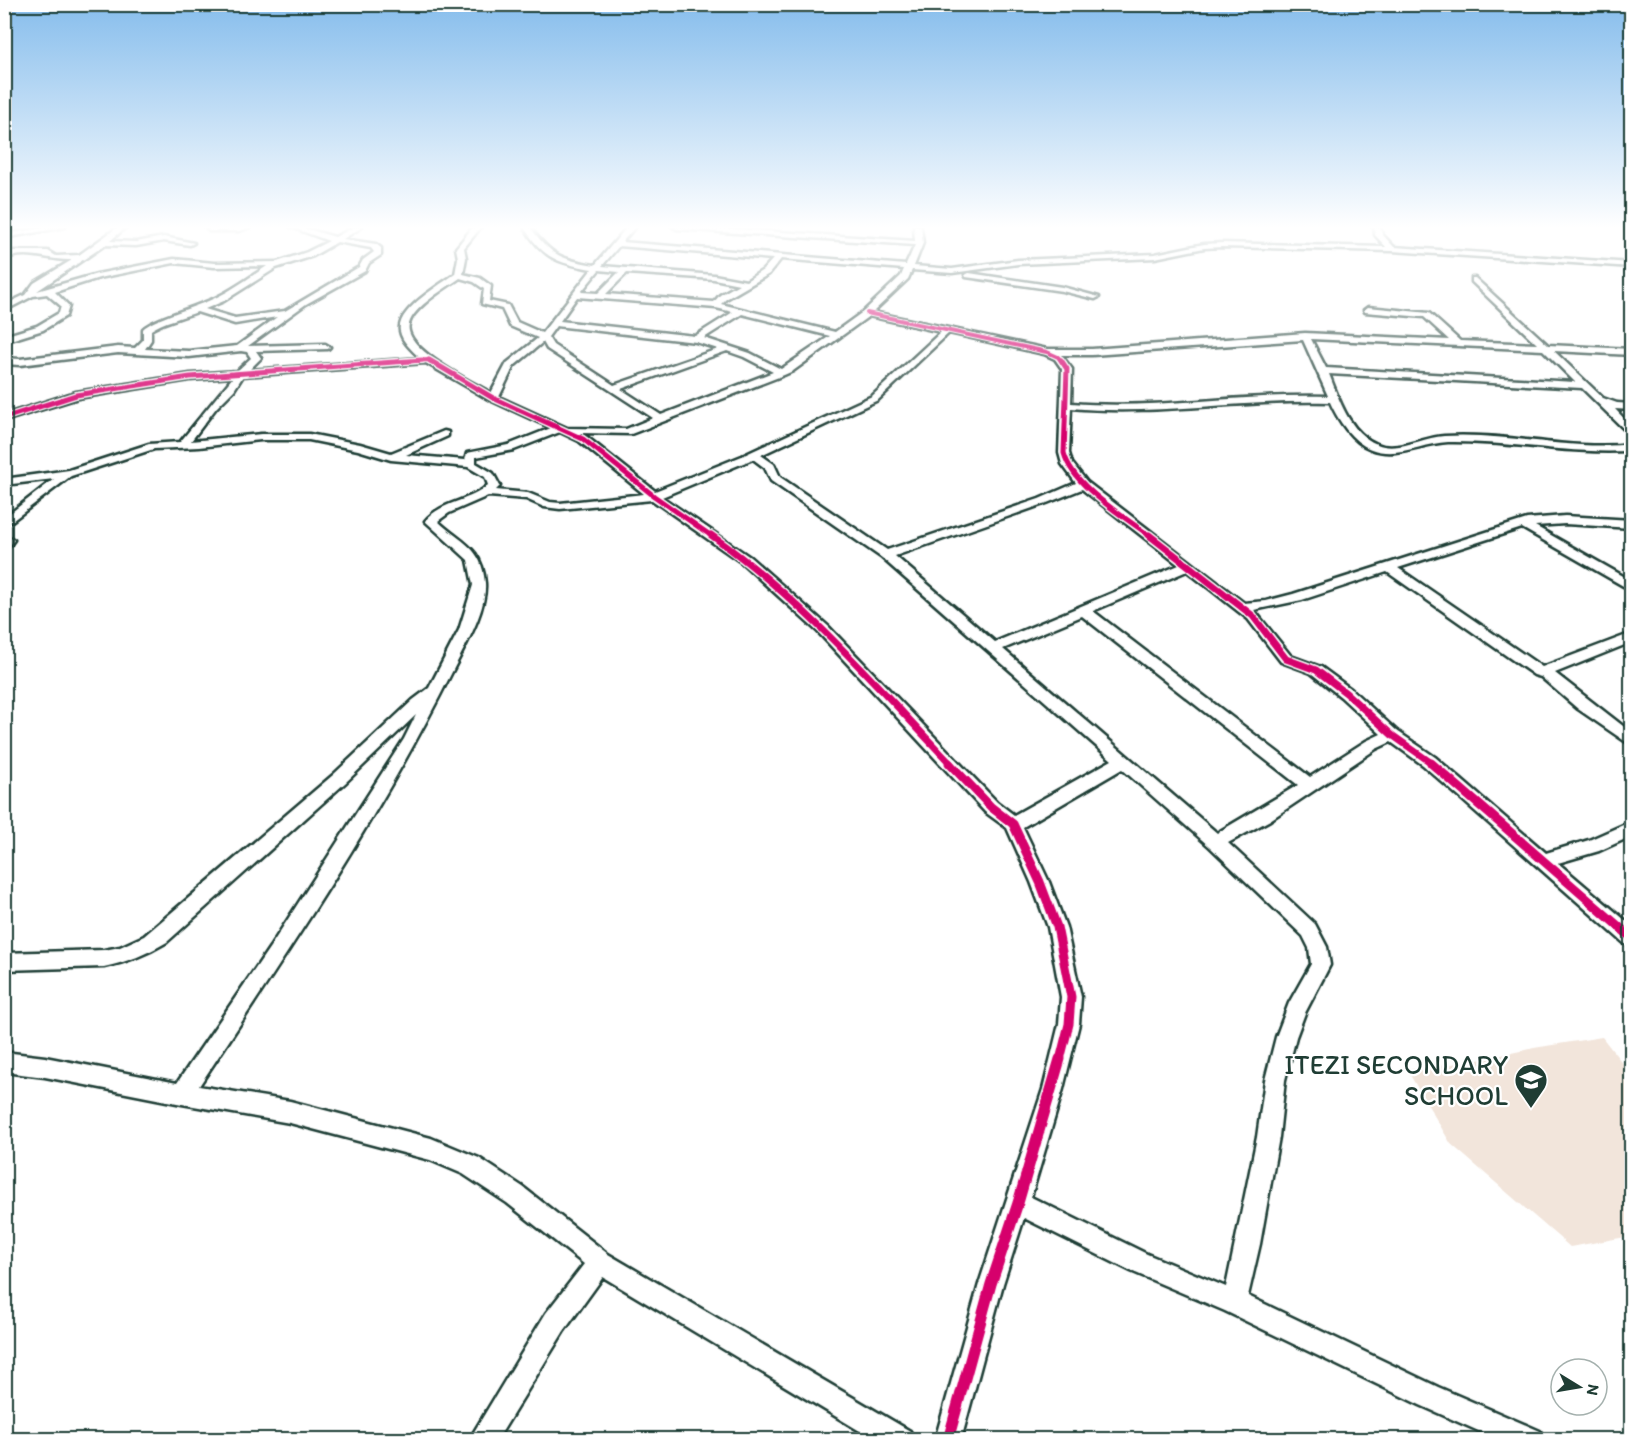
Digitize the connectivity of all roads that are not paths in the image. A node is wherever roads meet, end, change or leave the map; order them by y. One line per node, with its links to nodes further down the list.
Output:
1 (31, 294): 16 (street)
2 (53, 294): 27 (street)
3 (227, 294): 17 (street)
4 (314, 294): 19 (street)
5 (433, 294): 38 (street)
6 (487, 294): 26 (street)
7 (575, 294): 22 (street)
8 (580, 294): 13 (street)
9 (727, 294): 15 (street)
10 (887, 294): 21 (street)
11 (1081, 294): 14 (street)
12 (1490, 294): 32 (street)
13 (600, 296): 15 (street)
14 (1095, 297)
15 (716, 305): 20 (street)
16 (4, 309)
17 (196, 309): 19 (street); 35 (street)
18 (1368, 310): 29 (street)
19 (289, 312): 31 (street)
20 (739, 312): 24 (street); 28 (street)
21 (867, 313): 23 (street); 24 (street)
22 (553, 323): 26 (street); 28 (street)
23 (947, 331): 36 (street); 59 (street)
24 (836, 335): 43 (street)
25 (1305, 336): 29 (street); 36 (street); 42 (street)
26 (544, 337): 46 (street); 47 (street)
27 (4, 339)
28 (697, 339): 33 (street)
29 (1457, 342): 32 (street)
30 (325, 347): 34 (street)
31 (240, 348): 34 (street); 35 (street)
32 (1545, 348): 37 (street); 45 (street)
33 (725, 349): 43 (street); 46 (street)
34 (250, 350): 44 (street)
35 (138, 351): 40 (street)
36 (1047, 352): 50 (street)
37 (1632, 352)
38 (428, 360): 44 (street); 47 (street)
39 (4, 361): 40 (street)
40 (20, 362): 41 (street)
41 (4, 369)
42 (1323, 371): 45 (street); 48 (street)
43 (781, 373): 53 (street)
44 (239, 374): 52 (street); 57 (street)
45 (1583, 385): 49 (street)
46 (614, 388): 53 (street)
47 (493, 398): 54 (street)
48 (1333, 399): 50 (street); 58 (street)
49 (1604, 403): 51 (street); 56 (street)
50 (1065, 405): 64 (street)
51 (1632, 407)
52 (4, 418)
53 (662, 420): 54 (street)
54 (564, 429): 61 (street); 66 (street)
55 (444, 434): 60 (street)
56 (1632, 434)
57 (184, 443): 60 (street); 62 (street)
58 (1632, 447)
59 (753, 454): 66 (street); 72 (street)
60 (391, 457): 61 (street)
61 (470, 464): 65 (street)
62 (67, 474): 63 (street); 67 (street)
63 (4, 482)
64 (1083, 484): 72 (street); 73 (street)
65 (488, 493): 66 (street); 81 (street)
66 (654, 496): 86 (street)
67 (4, 524)
68 (1523, 524): 69 (street); 74 (street); 75 (street)
69 (1632, 524)
70 (4, 537): 71 (street)
71 (4, 545)
72 (886, 555): 79 (street)
73 (1189, 565): 76 (street); 77 (street)
74 (1388, 567): 76 (street); 80 (street)
75 (1632, 586)
76 (1242, 607): 82 (street)
77 (1083, 610): 79 (street); 85 (street)
78 (1632, 637): 80 (street)
79 (994, 648): 84 (street)
80 (1544, 672): 83 (street)
81 (437, 690): 91 (street); 93 (street)
82 (1392, 735): 85 (street); 89 (street)
83 (1632, 741)
84 (1123, 762): 86 (street); 88 (street)
85 (1309, 785): 88 (street)
86 (1012, 824): 94 (street)
87 (1632, 828): 89 (street)
88 (1216, 842): 96 (street)
89 (1542, 861): 90 (street)
90 (1632, 938)
91 (8, 965)
92 (4, 1062): 93 (street)
93 (182, 1095): 95 (street)
94 (1018, 1203): 96 (street); 99 (street)
95 (600, 1262): 97 (street); 98 (street)
96 (1234, 1302): 100 (street)
97 (482, 1440)
98 (901, 1440)
99 (948, 1440)
100 (1531, 1440)

